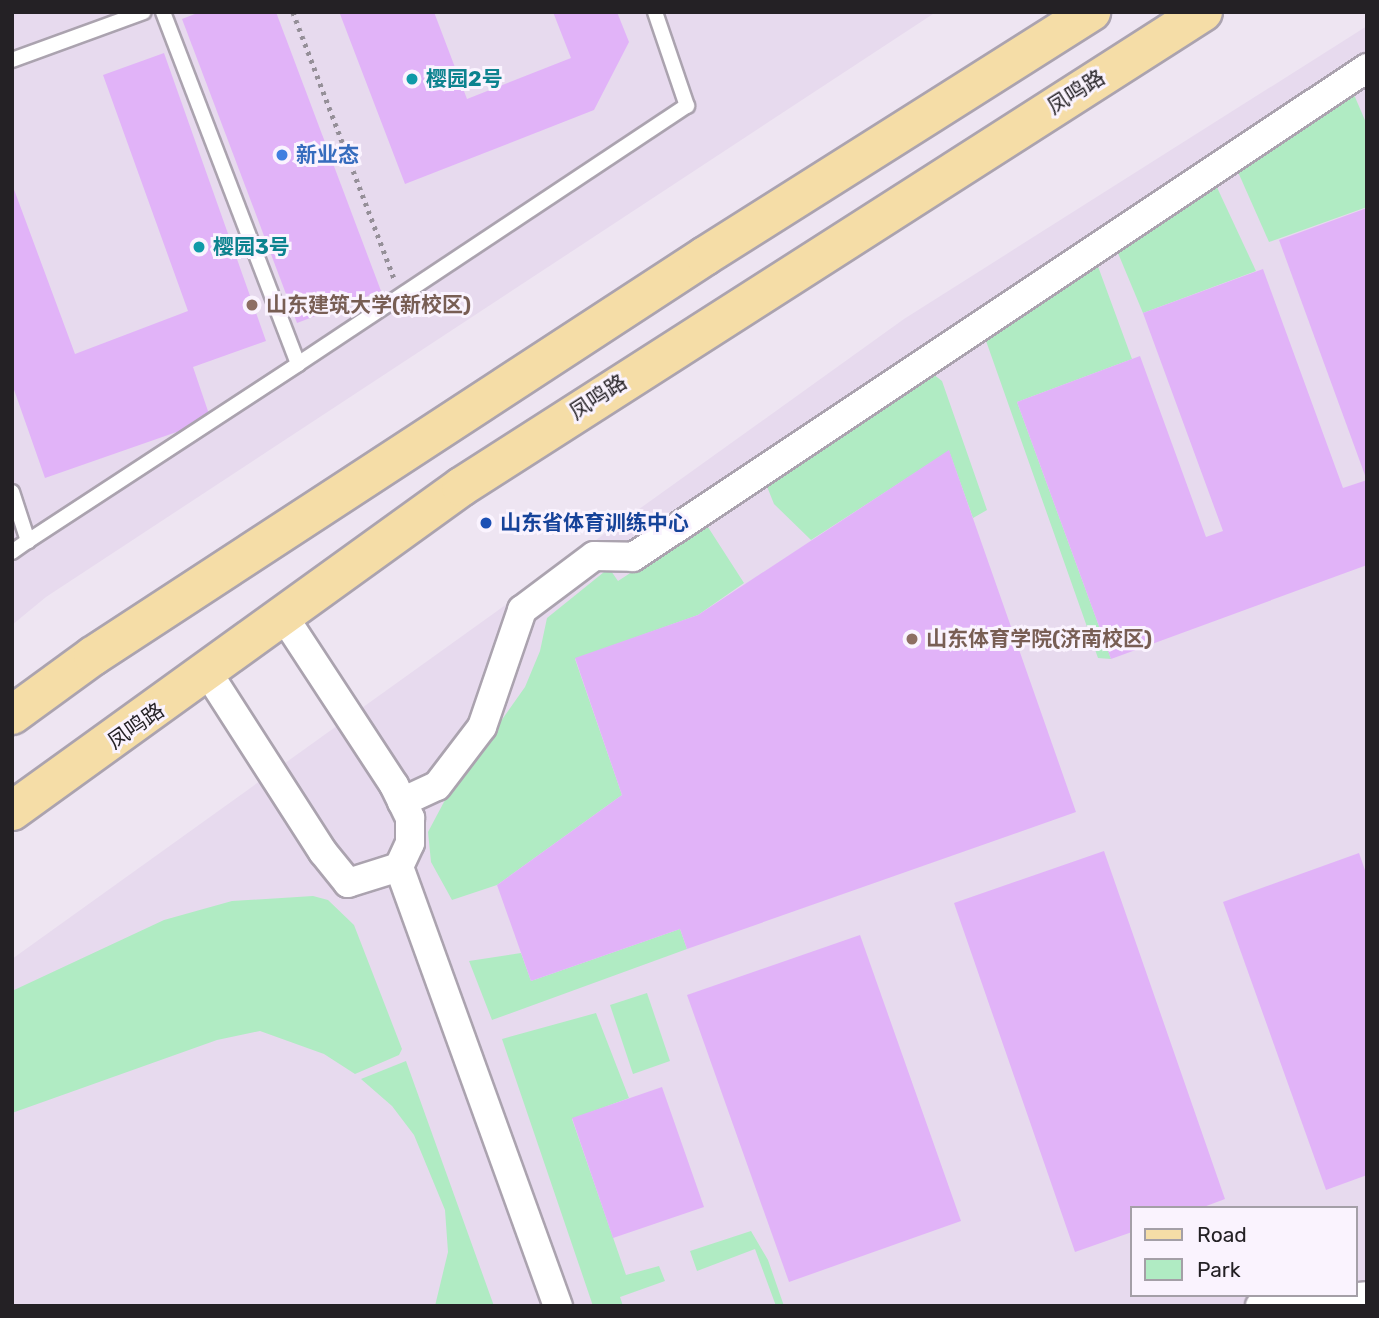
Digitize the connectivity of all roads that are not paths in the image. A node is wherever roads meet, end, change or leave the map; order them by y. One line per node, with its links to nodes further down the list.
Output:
1 (144, 12): 6 (lane)
2 (163, 12): 8 (lane)
3 (654, 12): 8 (lane)
4 (1091, 12): 14 (main road)
5 (1203, 12): 12 (main road, 凤鸣路)
6 (12, 61)
7 (1367, 68): 15 (street)
8 (298, 364): 10 (lane)
9 (12, 492): 10 (lane)
10 (28, 541): 11 (lane)
11 (12, 552)
12 (284, 617): 13 (main road, 凤鸣路); 15 (street)
13 (208, 673): 16 (main road, 凤鸣路); 17 (street)
14 (12, 715)
15 (402, 802): 17 (street)
16 (12, 811)
17 (399, 867): 19 (street)
18 (1356, 1297): 20 (street)
19 (558, 1306)
20 (1260, 1306)

